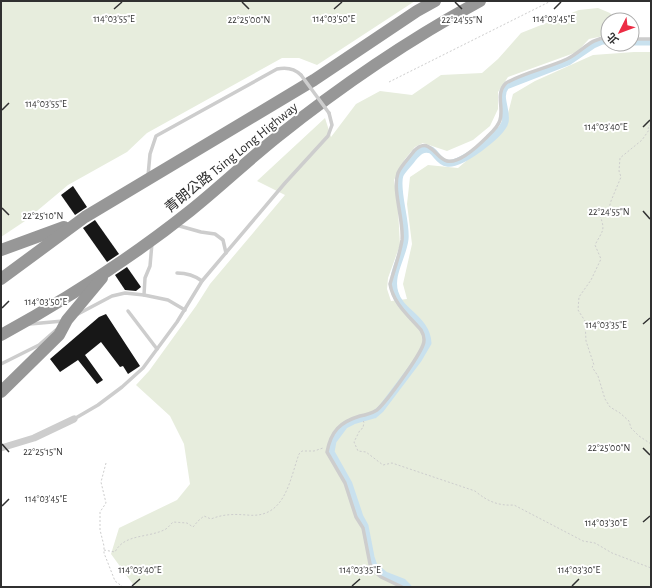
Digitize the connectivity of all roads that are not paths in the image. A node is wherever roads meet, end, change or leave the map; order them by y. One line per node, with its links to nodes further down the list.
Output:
1 (435, 1): 6 (highway, 青朗公路 Tsing Long Highway)
2 (480, 1): 8 (highway, 青朗公路 Tsing Long Highway)
3 (600, 38): 27 (lane)
4 (640, 39): 5 (lane)
5 (651, 40)
6 (148, 178): 7 (highway, 青朗公路 Tsing Long Highway); 11 (lane, bridge)
7 (76, 223): 10 (highway); 14 (highway, 青朗公路 Tsing Long Highway)
8 (172, 224): 9 (highway, 青朗公路 Tsing Long Highway); 11 (lane)
9 (153, 238): 12 (highway, 青朗公路 Tsing Long Highway); 16 (lane)
10 (3, 250)
11 (226, 253): 15 (lane)
12 (109, 270): 19 (highway); 20 (highway, 青朗公路 Tsing Long Highway)
13 (176, 273): 15 (lane)
14 (1, 279)
15 (202, 281): 17 (lane)
16 (144, 295): 17 (lane); 19 (lane)
17 (185, 310): 22 (lane)
18 (128, 311): 22 (lane)
19 (67, 320): 20 (lane); 23 (lane); 24 (highway)
20 (18, 326): 21 (highway, 青朗公路 Tsing Long Highway)
21 (1, 335)
22 (157, 349): 25 (lane)
23 (1, 364)
24 (1, 392)
25 (74, 419): 26 (street)
26 (3, 446)
27 (402, 587)

